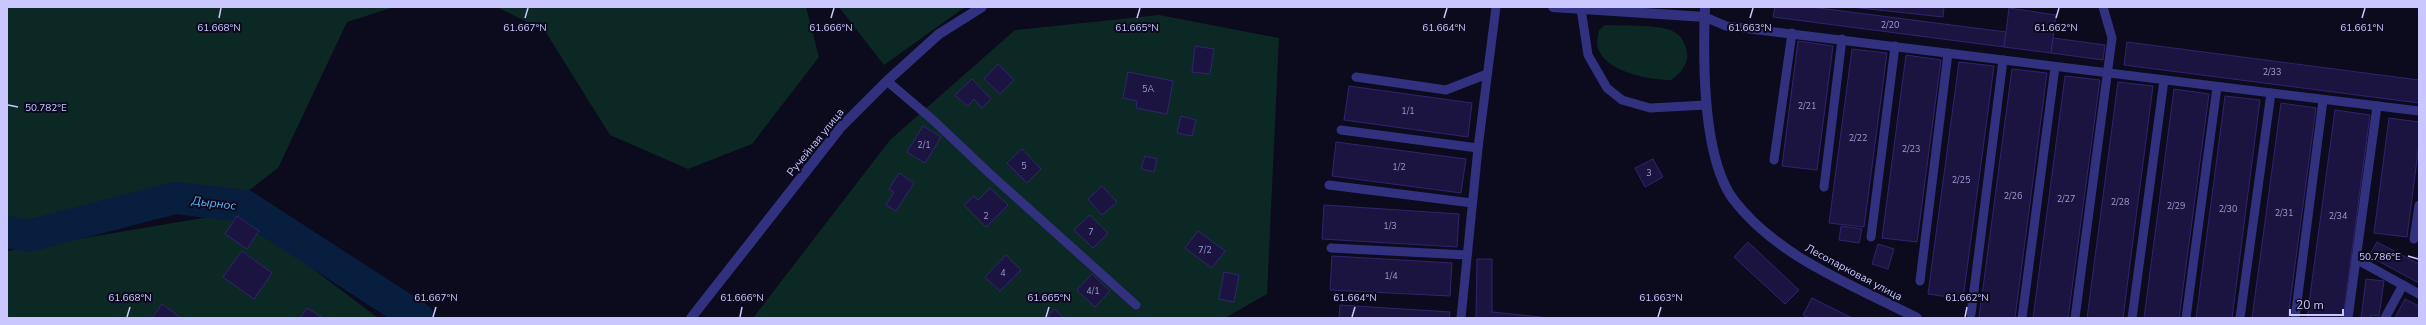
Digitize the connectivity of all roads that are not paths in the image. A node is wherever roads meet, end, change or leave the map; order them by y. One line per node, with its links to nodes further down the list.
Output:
1 (982, 7): 17 (street, Ручейная улица)
2 (1496, 7): 14 (lane)
3 (1552, 7): 5 (street)
4 (2103, 7): 13 (lane)
5 (1582, 9): 6 (street); 21 (lane)
6 (1705, 12): 7 (lane); 21 (street, Лесопарковая улица)
7 (1792, 33): 8 (lane); 26 (lane)
8 (1842, 39): 9 (lane); 28 (lane)
9 (1895, 46): 10 (lane); 31 (lane)
10 (1948, 53): 11 (lane); 36 (lane)
11 (2003, 60): 12 (lane); 40 (lane)
12 (2056, 67): 13 (lane); 44 (lane)
13 (2107, 73): 16 (lane); 45 (lane)
14 (1487, 74): 15 (lane); 25 (lane)
15 (1356, 77)
16 (2164, 80): 18 (lane); 46 (lane)
17 (887, 81): 39 (lane); 41 (street, Ручейная улица)
18 (2217, 87): 19 (lane); 47 (lane)
19 (2271, 93): 20 (lane); 48 (lane)
20 (2324, 100): 22 (lane); 49 (lane)
21 (1706, 105): 43 (street, Лесопарковая улица)
22 (2377, 106): 23 (lane); 35 (lane)
23 (2419, 111)
24 (1341, 130): 25 (lane)
25 (1478, 148): 29 (lane)
26 (1774, 160)
27 (1330, 185): 29 (lane)
28 (1824, 187)
29 (1472, 203): 34 (lane)
30 (2419, 205): 32 (lane)
31 (1871, 237)
32 (2414, 239)
33 (1331, 248): 34 (lane)
34 (1467, 256): 42 (lane)
35 (2356, 259): 37 (lane); 50 (lane)
36 (1920, 281)
37 (2403, 285): 38 (lane); 51 (lane)
38 (2419, 294)
39 (1136, 305)
40 (1971, 314)
41 (692, 318)
42 (1461, 318)
43 (1916, 318)
44 (2022, 318)
45 (2075, 318)
46 (2132, 318)
47 (2186, 318)
48 (2240, 318)
49 (2294, 318)
50 (2348, 318)
51 (2385, 318)

